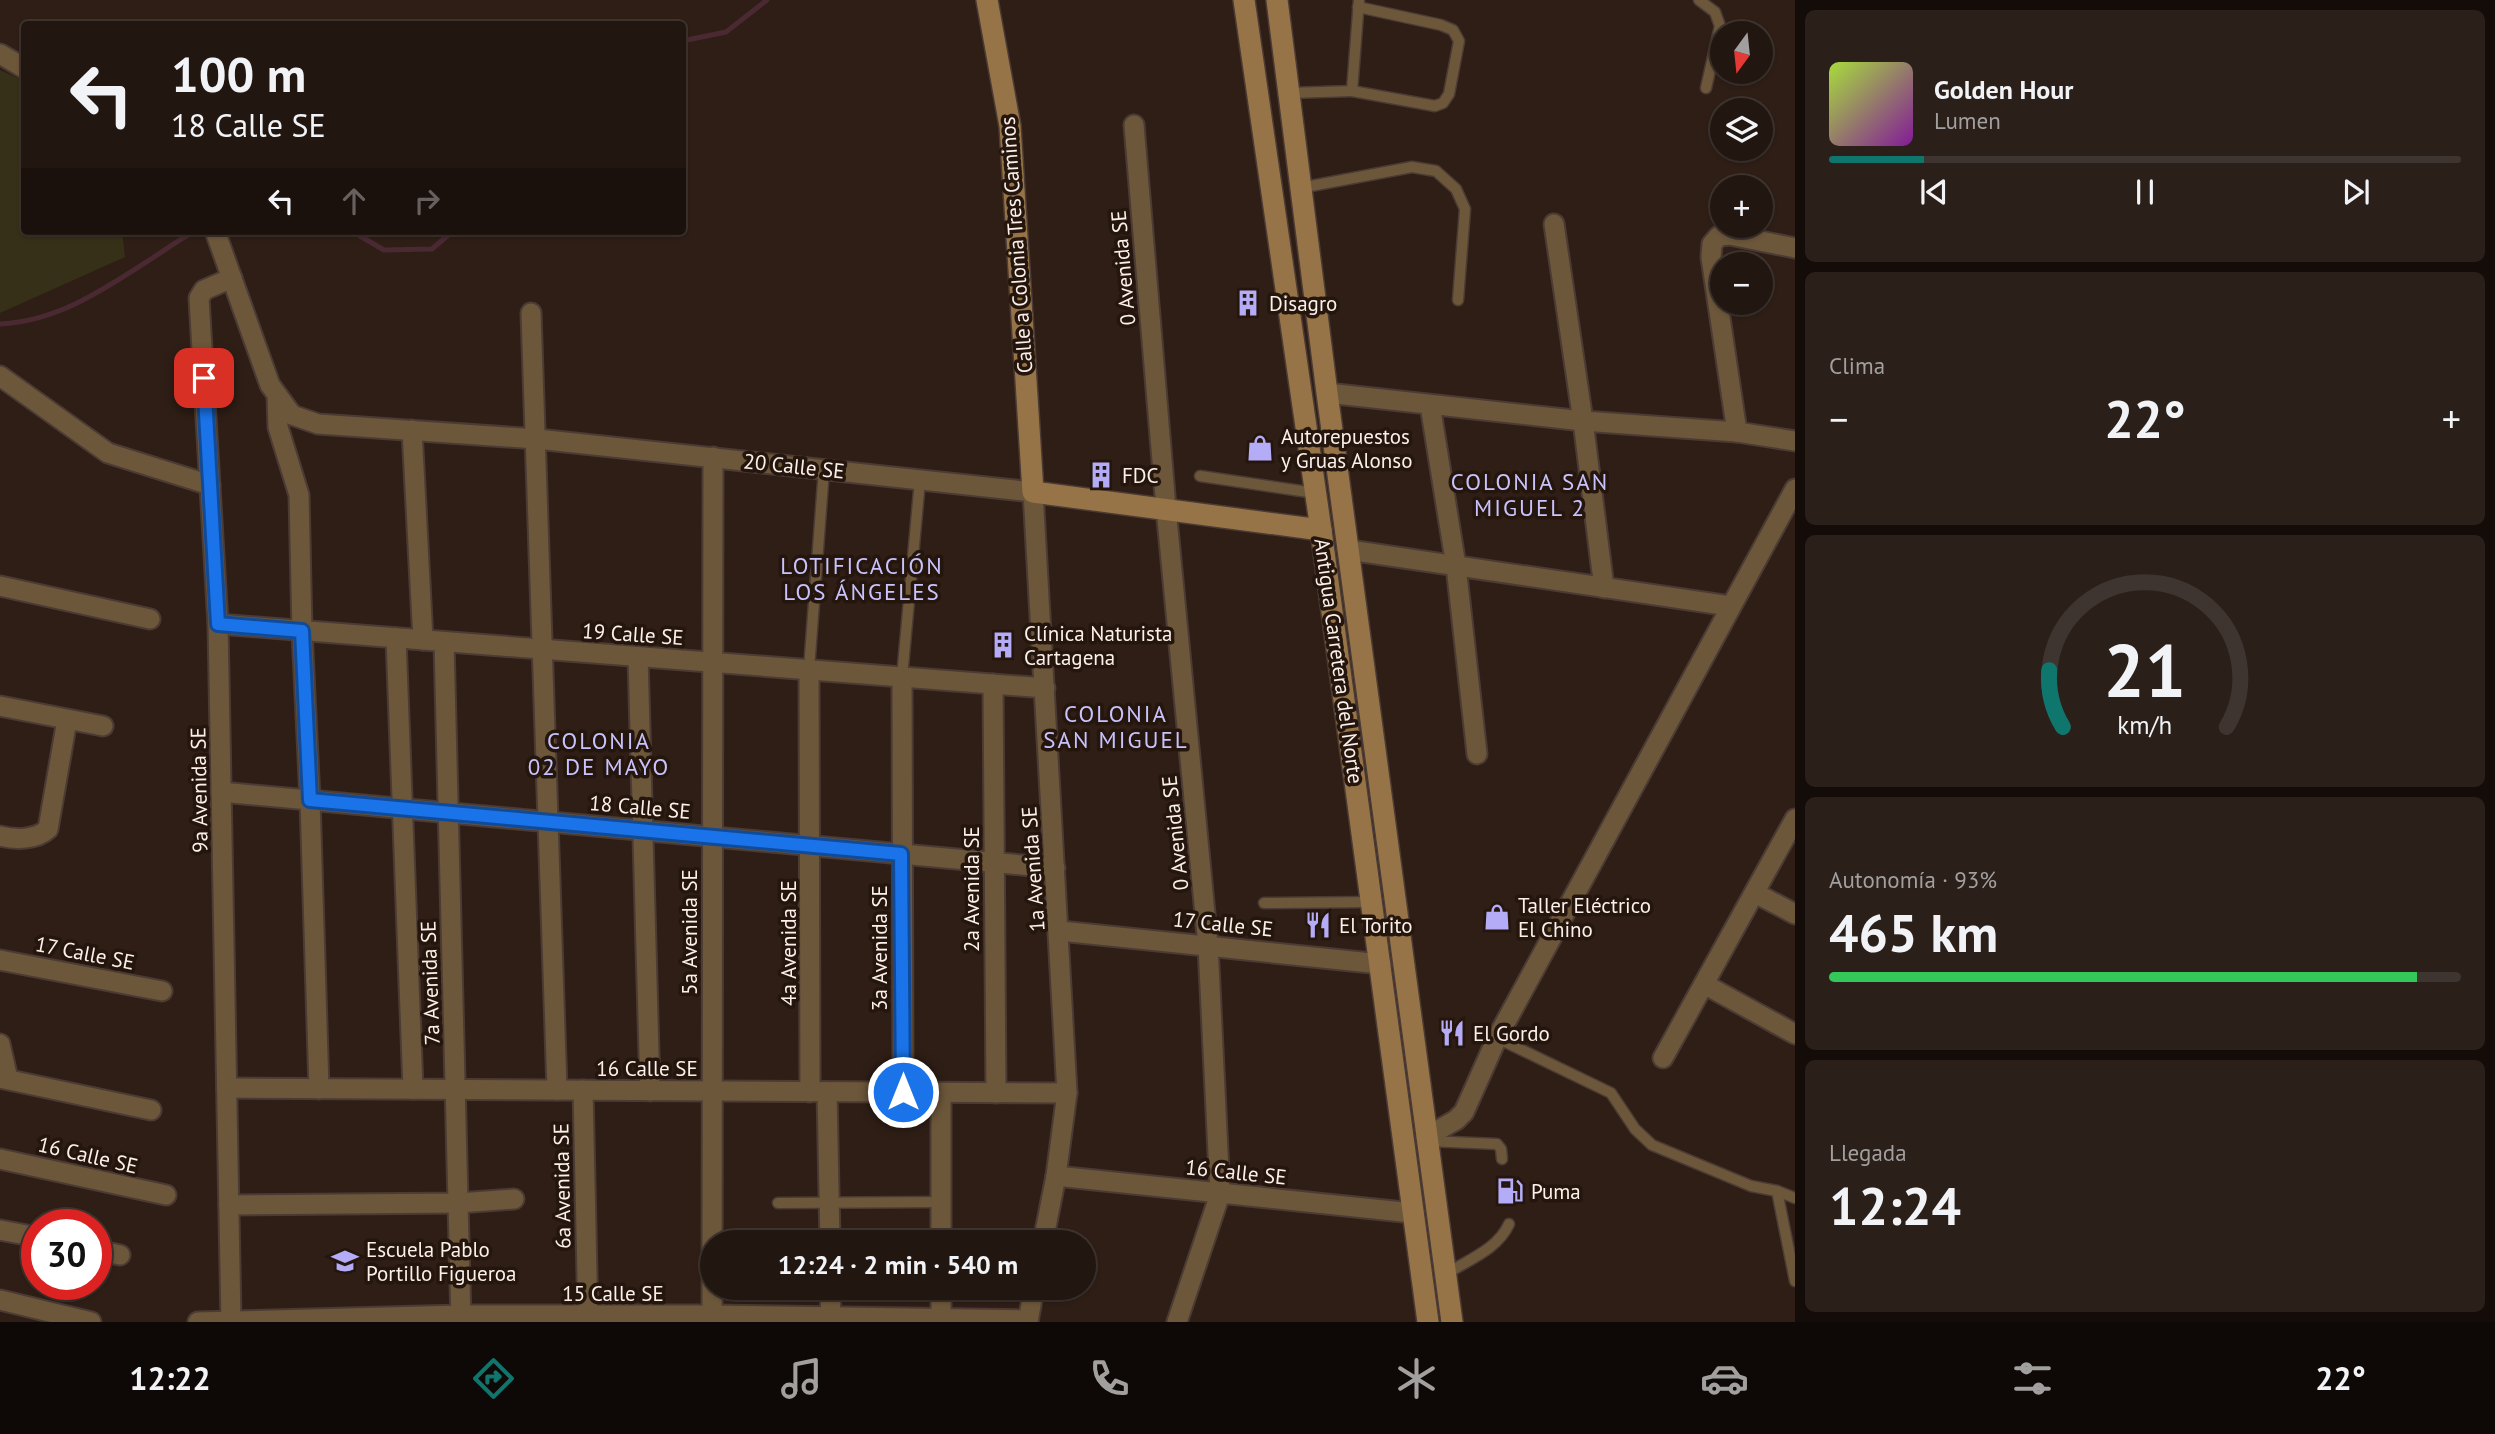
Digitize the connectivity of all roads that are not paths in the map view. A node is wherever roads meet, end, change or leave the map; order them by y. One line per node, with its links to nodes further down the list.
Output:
1 (987, 0): 34 (main road, Calle a Colonia Tres Caminos)
2 (1244, 0): 35 (main road, Antigua Carretera del Norte)
3 (1277, 0): 10 (main road, Antigua Carretera del Norte)
4 (1699, 0): 8 (lane)
5 (1358, 4): 9 (lane); 9 (lane)
6 (0, 54): 7 (street)
7 (21, 66)
8 (1706, 88)
9 (1352, 91): 10 (lane)
10 (1289, 93): 12 (main road, Antigua Carretera del Norte)
11 (1134, 125): 36 (street, 0 Avenida SE)
12 (1300, 188): 17 (lane); 20 (main road, Antigua Carretera del Norte)
13 (1554, 223): 23 (street)
14 (217, 235): 16 (street)
15 (1794, 244): 25 (street)
16 (232, 278): 21 (street); 32 (street, 9a Avenida SE)
17 (1458, 300)
18 (531, 313): 26 (street)
19 (0, 376): 32 (street)
20 (1327, 393): 22 (street); 38 (main road, Antigua Carretera del Norte)
21 (277, 394): 24 (street, 20 Calle SE); 45 (street)
22 (1430, 405): 23 (street); 39 (street)
23 (1583, 421): 25 (street); 41 (street)
24 (411, 430): 26 (street, 20 Calle SE); 47 (street)
25 (1737, 432): 27 (street)
26 (537, 439): 28 (street, 20 Calle SE); 49 (street)
27 (1795, 441)
28 (713, 457): 29 (street, 20 Calle SE); 51 (street, 5a Avenida SE)
29 (824, 469): 31 (street, 20 Calle SE); 52 (lane)
30 (1200, 476): 35 (lane)
31 (920, 480): 34 (street, 20 Calle SE); 53 (lane)
32 (210, 485): 44 (street, 9a Avenida SE)
33 (1795, 489): 42 (street)
34 (1033, 492): 36 (main road, 20 Calle SE); 55 (street, 1a Avenida SE)
35 (1316, 493): 37 (main road, Antigua Carretera del Norte)
36 (1166, 508): 37 (main road, 20 Calle SE); 78 (street, 0 Avenida SE)
37 (1321, 530): 74 (main road, Antigua Carretera del Norte)
38 (1349, 550): 39 (street); 102 (main road, Antigua Carretera del Norte)
39 (1456, 566): 41 (street); 59 (street)
40 (0, 586): 43 (street)
41 (1604, 588): 42 (street)
42 (1730, 607): 84 (street)
43 (150, 619)
44 (218, 624): 45 (street, 19 Calle SE); 60 (street, 9a Avenida SE)
45 (302, 631): 46 (street, 19 Calle SE); 61 (street)
46 (396, 638): 47 (street, 19 Calle SE); 62 (street)
47 (423, 640): 48 (street, 19 Calle SE)
48 (443, 642): 49 (street, 19 Calle SE); 63 (street, 7a Avenida SE)
49 (542, 649): 50 (street, 19 Calle SE); 65 (street)
50 (638, 657): 51 (street, 19 Calle SE); 66 (street)
51 (712, 662): 52 (street, 19 Calle SE); 68 (street, 5a Avenida SE)
52 (809, 669): 53 (street, 19 Calle SE); 69 (street, 4a Avenida SE)
53 (902, 677): 54 (street, 19 Calle SE); 70 (street, 3a Avenida SE)
54 (993, 684): 55 (street, 19 Calle SE); 71 (street, 2a Avenida SE)
55 (1045, 688): 72 (street, 1a Avenida SE)
56 (0, 706): 57 (street)
57 (67, 720): 58 (street); 67 (street)
58 (103, 726)
59 (1477, 754)
60 (221, 792): 61 (street, 18 Calle SE); 88 (street, 9a Avenida SE)
61 (310, 800): 62 (street, 18 Calle SE); 89 (street)
62 (403, 808): 63 (street, 18 Calle SE); 90 (street)
63 (448, 813): 65 (street, 18 Calle SE); 91 (street, 7a Avenida SE)
64 (1795, 819): 73 (street)
65 (548, 822): 66 (street, 18 Calle SE); 92 (street)
66 (642, 830): 68 (street, 18 Calle SE); 94 (street)
67 (0, 836)
68 (712, 836): 69 (street, 18 Calle SE); 95 (street, 5a Avenida SE)
69 (811, 846): 70 (street, 18 Calle SE); 96 (street, 4a Avenida SE)
70 (901, 854): 71 (street, 18 Calle SE); 97 (street, 3a Avenida SE)
71 (993, 862): 72 (street, 18 Calle SE); 99 (street, 2a Avenida SE)
72 (1055, 868): 77 (street, 1a Avenida SE)
73 (1755, 893): 76 (street); 81 (street)
74 (1372, 902): 75 (lane); 80 (main road, Antigua Carretera del Norte)
75 (1264, 903)
76 (1795, 914)
77 (1060, 931): 78 (street, 17 Calle SE); 100 (street, 1a Avenida SE)
78 (1209, 945): 80 (street, 17 Calle SE); 107 (street, 0 Avenida SE)
79 (0, 960): 82 (street, 17 Calle SE)
80 (1381, 964): 116 (main road, Antigua Carretera del Norte)
81 (1704, 984): 83 (street); 86 (street)
82 (162, 991)
83 (1795, 1034)
84 (1497, 1038): 102 (street); 106 (lane)
85 (0, 1044): 87 (street)
86 (1663, 1058)
87 (4, 1078): 101 (street)
88 (227, 1088): 89 (street, 16 Calle SE); 115 (street, 9a Avenida SE)
89 (319, 1089): 90 (street, 16 Calle SE)
90 (413, 1089): 91 (street, 16 Calle SE)
91 (456, 1090): 92 (street, 16 Calle SE); 112 (street, 7a Avenida SE)
92 (557, 1090): 93 (street, 16 Calle SE)
93 (583, 1090): 94 (street, 16 Calle SE); 132 (street, 6a Avenida SE)
94 (650, 1091): 95 (street, 16 Calle SE)
95 (712, 1091): 96 (street, 16 Calle SE); 133 (street, 5a Avenida SE)
96 (819, 1092): 97 (street, 16 Calle SE); 114 (street, 4a Avenida SE)
97 (903, 1092): 98 (street, 16 Calle SE)
98 (941, 1093): 99 (street, 16 Calle SE); 111 (street)
99 (996, 1093): 100 (street, 16 Calle SE)
100 (1068, 1093): 105 (street, 1a Avenida SE)
101 (151, 1110)
102 (1426, 1139): 104 (lane); 125 (main road, Antigua Carretera del Norte)
103 (0, 1159): 108 (street, 16 Calle SE)
104 (1503, 1159)
105 (1056, 1176): 107 (street, 16 Calle SE); 121 (street, 1a Avenida SE)
106 (1777, 1191): 109 (lane); 126 (lane)
107 (1220, 1194): 116 (street, 16 Calle SE); 141 (street, 0 Avenida SE)
108 (166, 1195)
109 (1795, 1198)
110 (513, 1199): 112 (street)
111 (941, 1202): 114 (lane); 120 (street)
112 (459, 1203): 115 (street); 131 (street, 7a Avenida SE)
113 (778, 1203): 114 (lane)
114 (829, 1203): 119 (street, 4a Avenida SE)
115 (229, 1205): 140 (street, 9a Avenida SE)
116 (1413, 1213): 142 (main road, Antigua Carretera del Norte)
117 (1509, 1224): 125 (lane)
118 (0, 1230): 122 (street)
119 (830, 1230)
120 (941, 1230)
121 (1045, 1230)
122 (21, 1234)
123 (112, 1253): 124 (street)
124 (120, 1255)
125 (1446, 1274): 143 (main road, Antigua Carretera del Norte)
126 (1795, 1282)
127 (0, 1300): 138 (street)
128 (830, 1300): 135 (street)
129 (941, 1300): 136 (street)
130 (1032, 1300): 137 (street)
131 (461, 1319): 132 (street, 15 Calle SE); 134 (street, 15 Calle SE)
132 (588, 1319): 133 (street, 15 Calle SE)
133 (712, 1319): 135 (street, 15 Calle SE)
134 (354, 1320): 140 (street, 15 Calle SE)
135 (831, 1320): 136 (street, 15 Calle SE)
136 (941, 1321): 137 (street, 15 Calle SE)
137 (1028, 1321)
138 (91, 1322)
139 (198, 1322): 140 (street, 15 Calle SE)
140 (231, 1322)
141 (1177, 1322)
142 (1428, 1322)
143 (1452, 1322)

